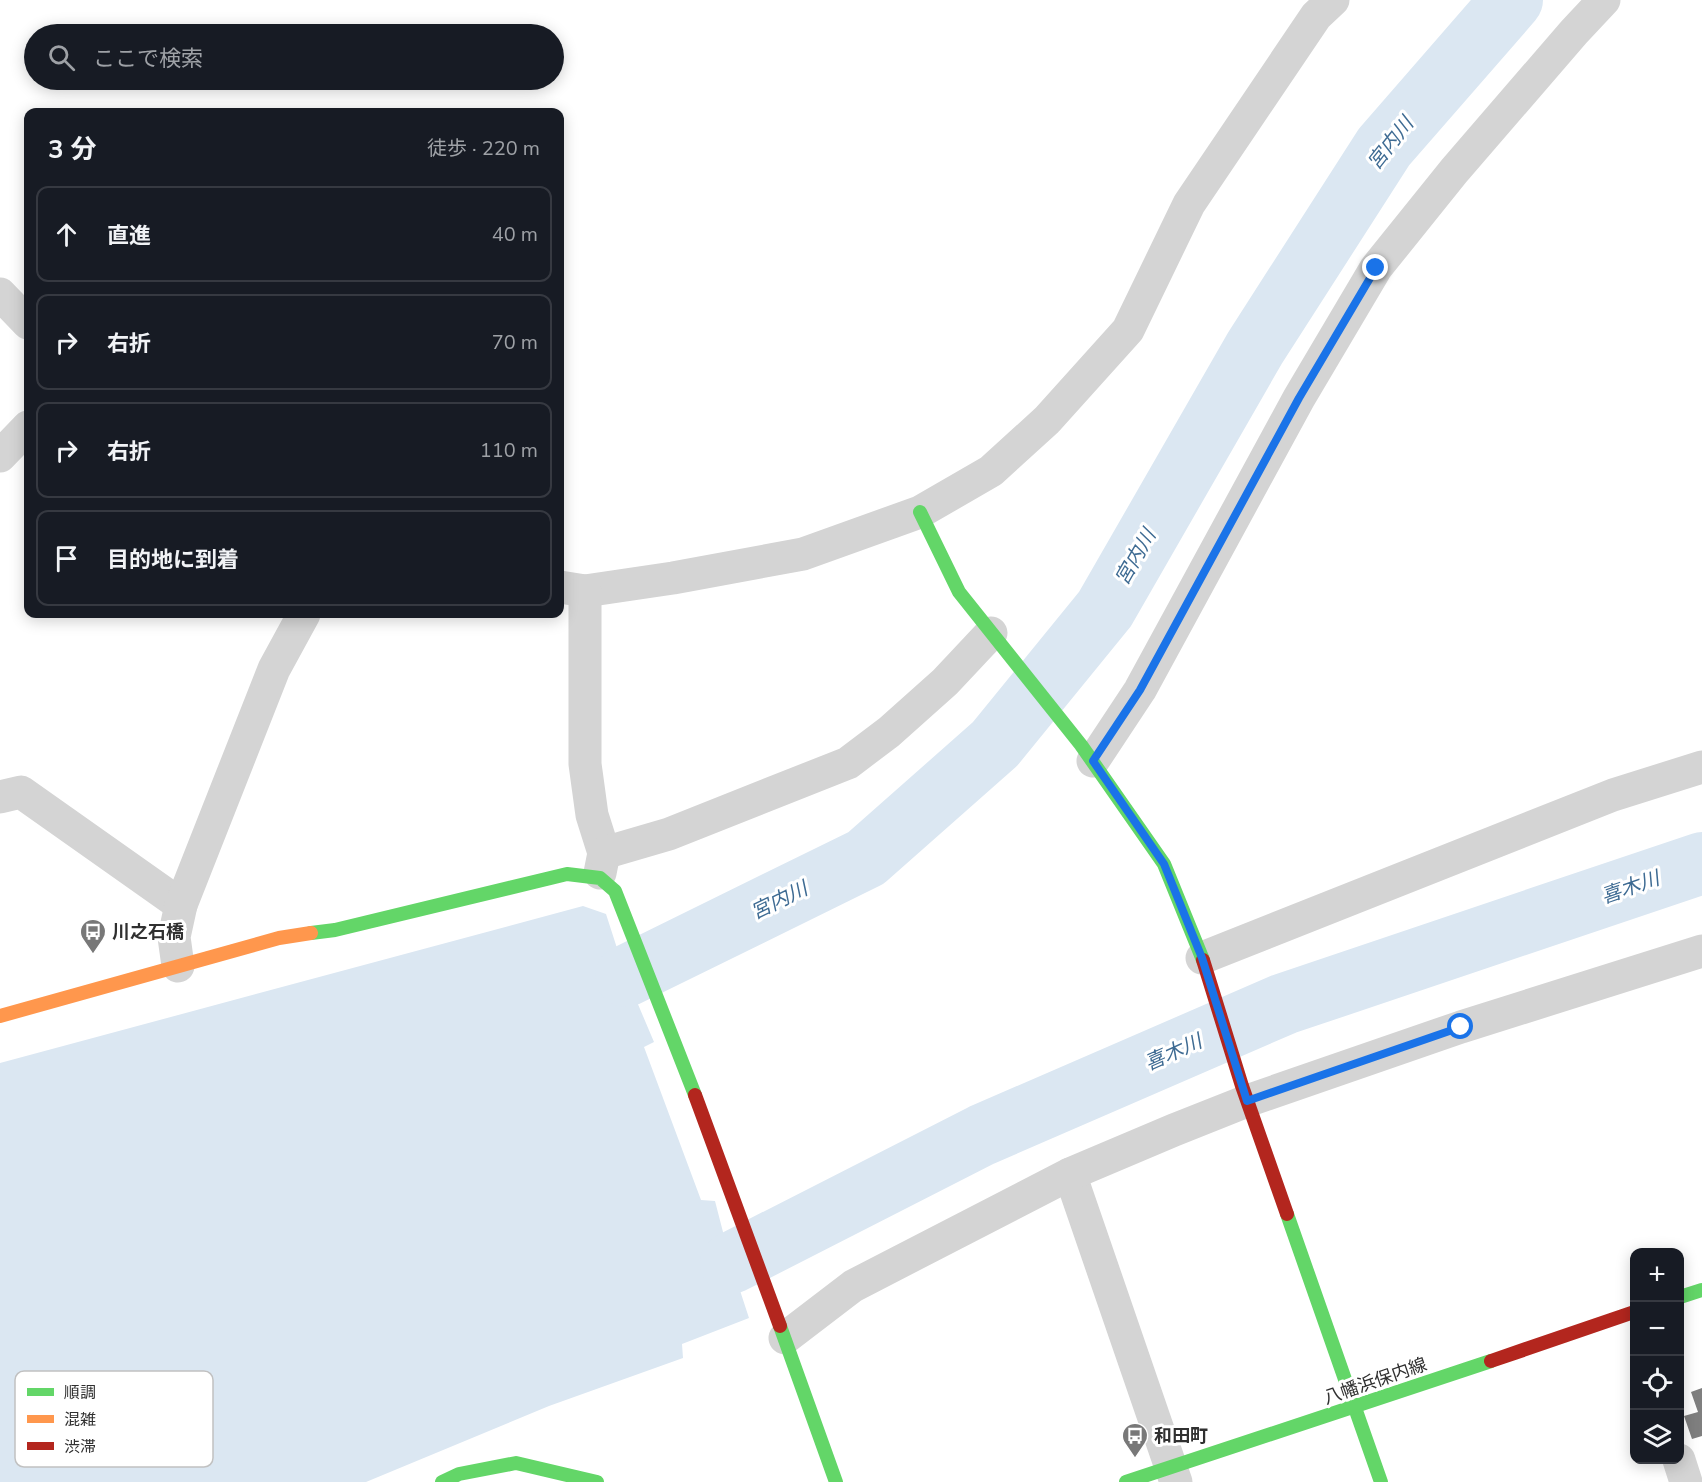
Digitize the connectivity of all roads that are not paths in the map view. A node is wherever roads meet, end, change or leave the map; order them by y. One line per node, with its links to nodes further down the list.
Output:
1 (1333, 0): 7 (street)
2 (1604, 0): 11 (street)
3 (0, 294): 4 (street)
4 (24, 319)
5 (24, 432): 6 (street)
6 (0, 456)
7 (920, 512): 8 (street); 10 (street)
8 (572, 589): 14 (street)
9 (302, 618): 15 (street)
10 (998, 641): 11 (street); 14 (street)
11 (1087, 753): 17 (street)
12 (1702, 768): 17 (street)
13 (0, 796): 15 (street)
14 (606, 874): 18 (street); 25 (street)
15 (181, 905): 18 (street)
16 (1702, 951): 20 (street)
17 (1204, 965): 20 (street)
18 (178, 966): 19 (street)
19 (0, 1016)
20 (1244, 1094): 21 (street); 26 (street)
21 (1070, 1174): 25 (street); 28 (street)
22 (1702, 1290): 23 (street)
23 (1684, 1296)
24 (1630, 1319): 26 (street, 八幡浜保内線)
25 (781, 1327): 31 (street)
26 (1354, 1408): 28 (street, 八幡浜保内線); 33 (street)
27 (1679, 1464): 34 (street)
28 (1173, 1475): 32 (street, 八幡浜保内線)
29 (442, 1482): 30 (street)
30 (597, 1482)
31 (836, 1482)
32 (1126, 1482)
33 (1381, 1482)
34 (1686, 1482)

